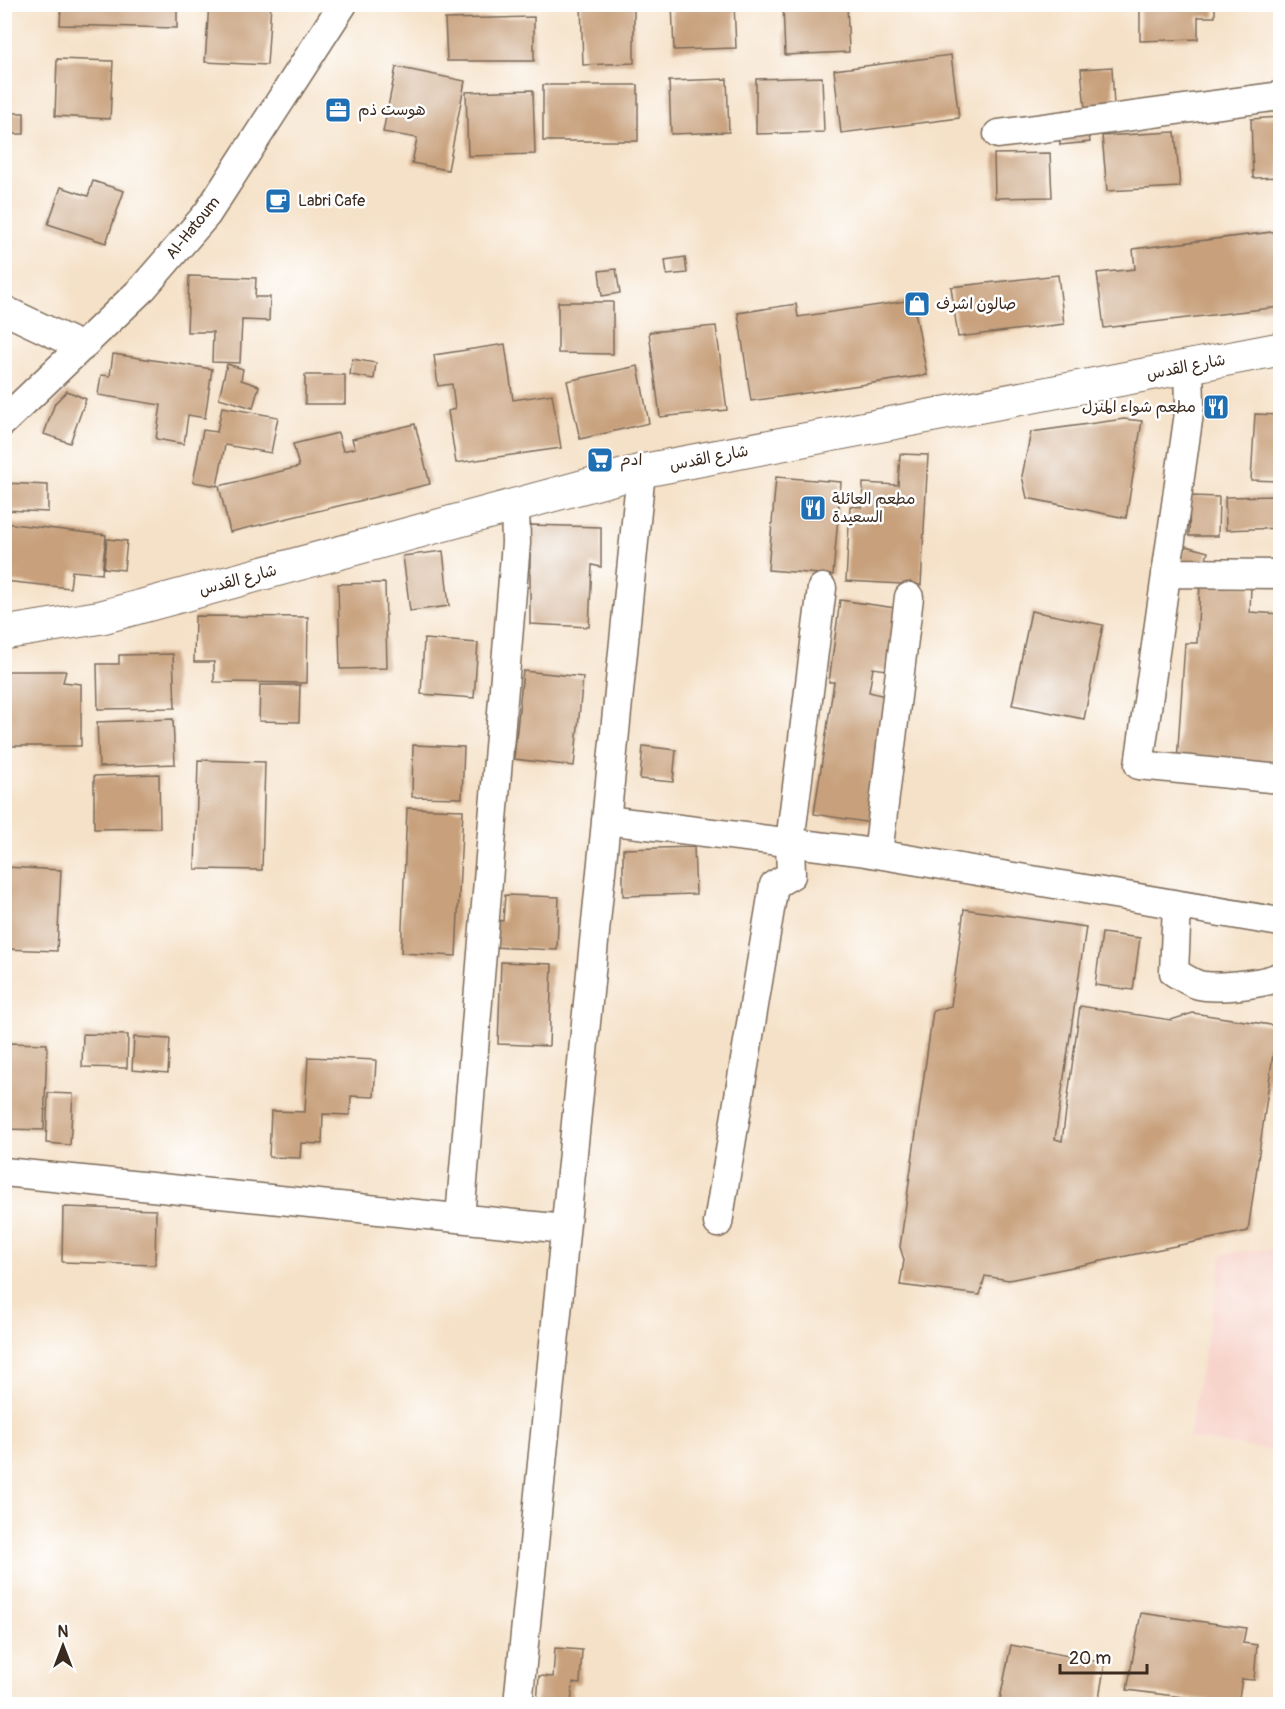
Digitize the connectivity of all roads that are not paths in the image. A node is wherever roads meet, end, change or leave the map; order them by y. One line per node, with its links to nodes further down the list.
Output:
1 (343, 4): 5 (street, Al-Hatoum)
2 (1281, 96): 3 (street)
3 (998, 134)
4 (4, 310): 5 (street)
5 (81, 347): 8 (street, Al-Hatoum)
6 (1281, 350): 7 (main road, شارع القدس)
7 (1189, 366): 9 (main road, شارع القدس); 11 (street)
8 (4, 421)
9 (641, 471): 10 (main road, شارع القدس); 17 (street)
10 (515, 505): 15 (main road, شارع القدس); 24 (street)
11 (1166, 573): 12 (street); 16 (street)
12 (1281, 574)
13 (822, 588): 18 (street)
14 (909, 597): 19 (street)
15 (4, 633)
16 (1281, 779)
17 (606, 820): 18 (street); 26 (street)
18 (790, 842): 19 (street); 25 (street)
19 (878, 854): 20 (street)
20 (1177, 905): 21 (street); 22 (street)
21 (1281, 922)
22 (1281, 976)
23 (4, 1172): 24 (street)
24 (460, 1218): 26 (street)
25 (718, 1223)
26 (565, 1229): 27 (street)
27 (518, 1704)

